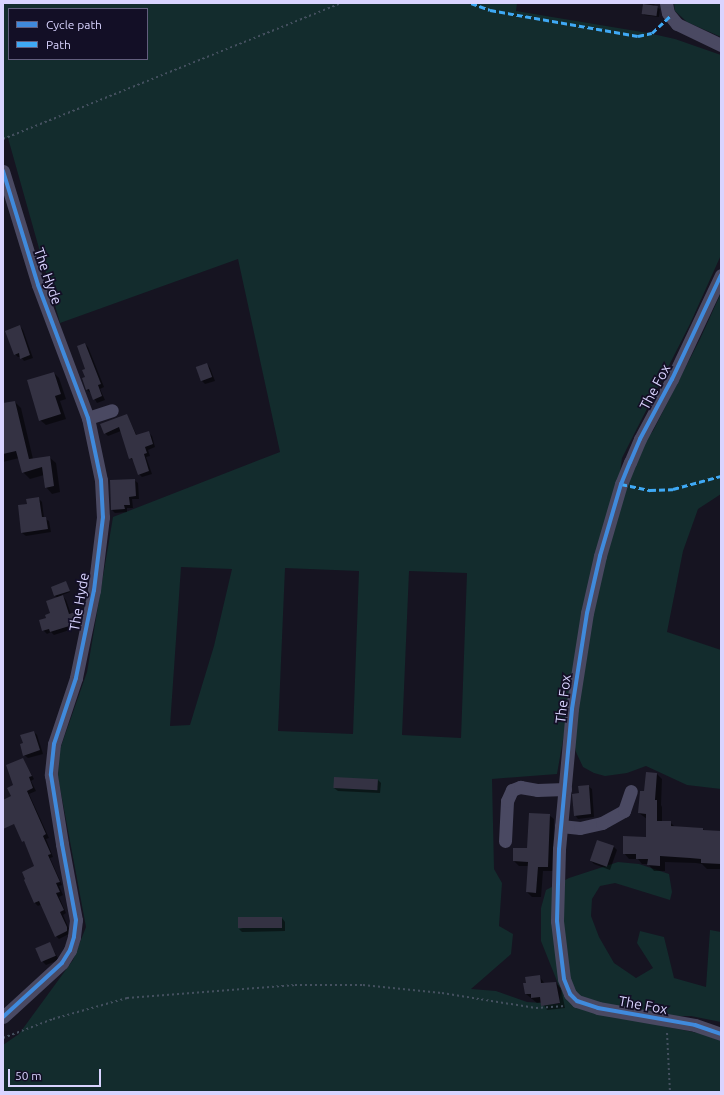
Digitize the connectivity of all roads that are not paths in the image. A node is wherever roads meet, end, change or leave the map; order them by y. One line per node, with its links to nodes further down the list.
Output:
1 (666, 3): 2 (street)
2 (721, 44)
3 (3, 171): 6 (street, The Hyde)
4 (721, 275): 7 (street, The Fox)
5 (112, 410): 6 (street)
6 (88, 418): 11 (street, The Hyde)
7 (565, 789): 9 (street, The Fox); 10 (street)
8 (631, 791): 9 (street)
9 (561, 826): 12 (street, The Fox)
10 (505, 841)
11 (3, 1017)
12 (721, 1034)

